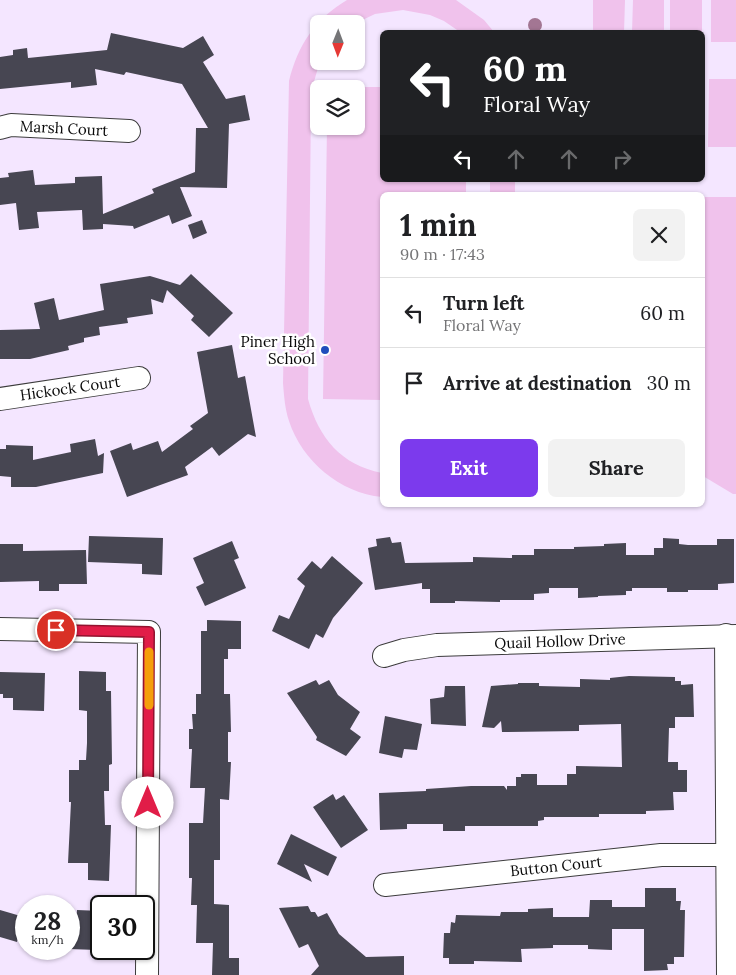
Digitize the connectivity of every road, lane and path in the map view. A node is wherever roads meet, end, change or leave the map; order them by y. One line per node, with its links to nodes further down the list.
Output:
1 (0, 128): 2 (street, Marsh Court)
2 (129, 131)
3 (139, 378): 4 (street, Hickock Court)
4 (0, 399)
5 (0, 628): 10 (street)
6 (731, 635): 7 (street, Quail Hollow Drive); 8 (street)
7 (384, 656)
8 (727, 854): 9 (street, Button Court); 11 (street)
9 (385, 885)
10 (147, 975)
11 (728, 975)

